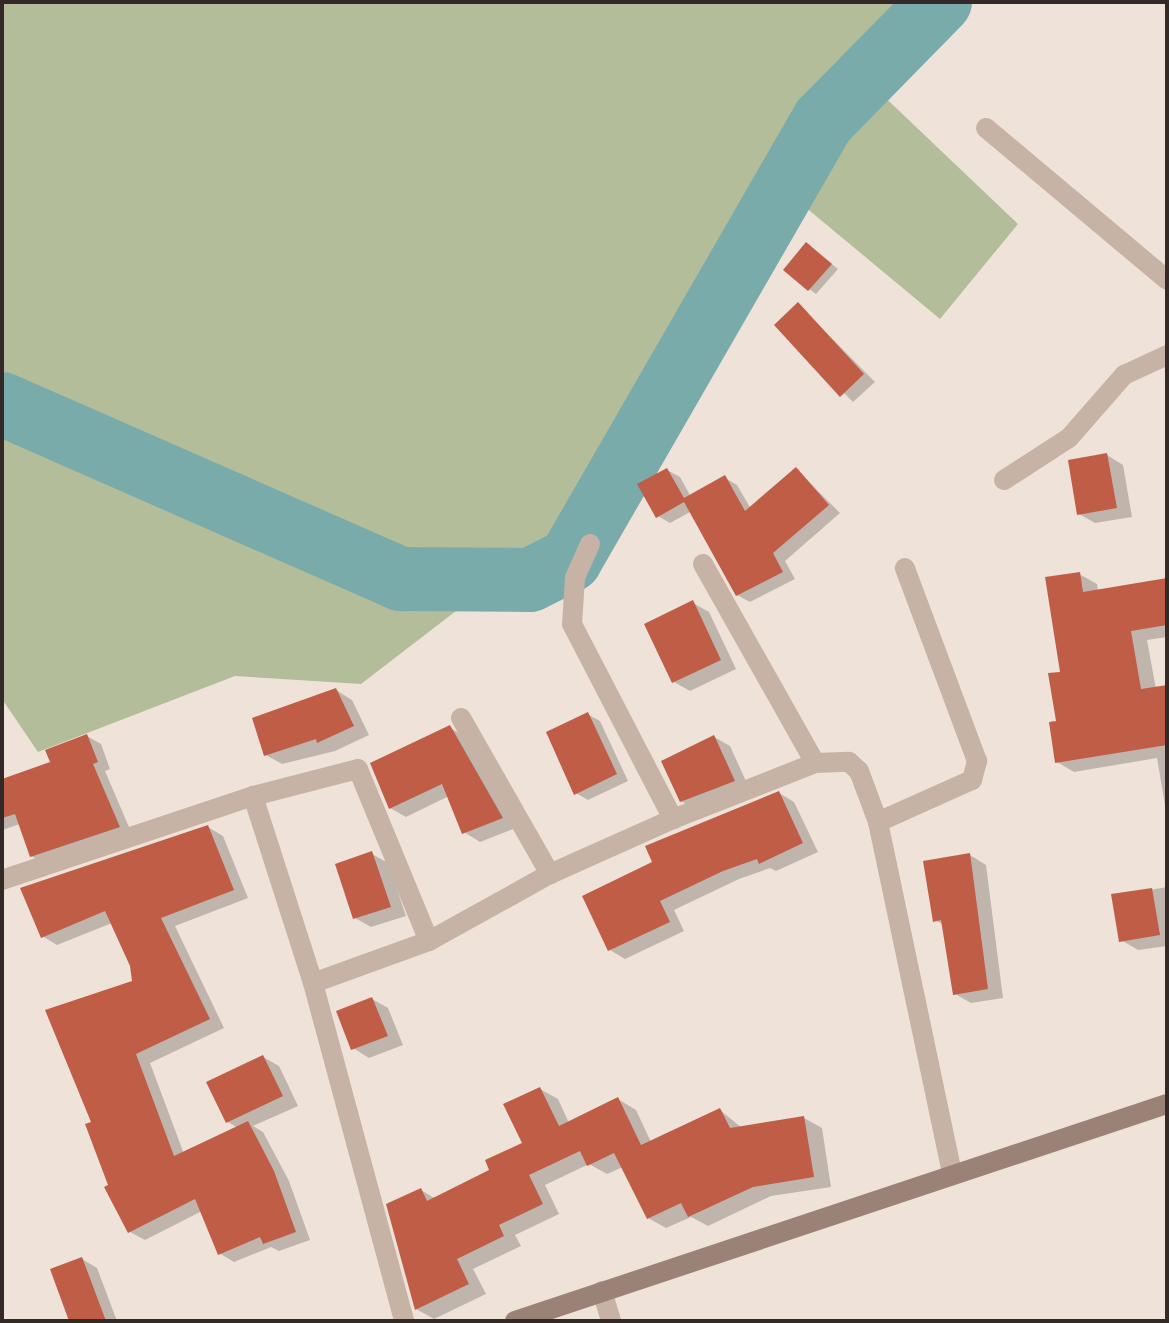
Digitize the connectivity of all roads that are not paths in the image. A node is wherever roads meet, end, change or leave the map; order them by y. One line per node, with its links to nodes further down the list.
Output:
1 (986, 128): 2 (street)
2 (1167, 280)
3 (1167, 355): 4 (street)
4 (1004, 480)
5 (590, 544): 11 (street)
6 (703, 564): 9 (street)
7 (905, 568): 12 (street)
8 (461, 718): 13 (street)
9 (815, 763): 11 (street); 12 (street)
10 (253, 796): 14 (street); 15 (street); 16 (street)
11 (673, 819): 13 (street)
12 (878, 822): 18 (street)
13 (550, 874): 15 (street)
14 (2, 880)
15 (429, 941): 16 (street)
16 (313, 983): 20 (street)
17 (1167, 1104): 18 (street)
18 (952, 1172): 19 (street)
19 (602, 1291): 21 (street); 22 (street)
20 (404, 1321)
21 (515, 1321)
22 (611, 1321)

